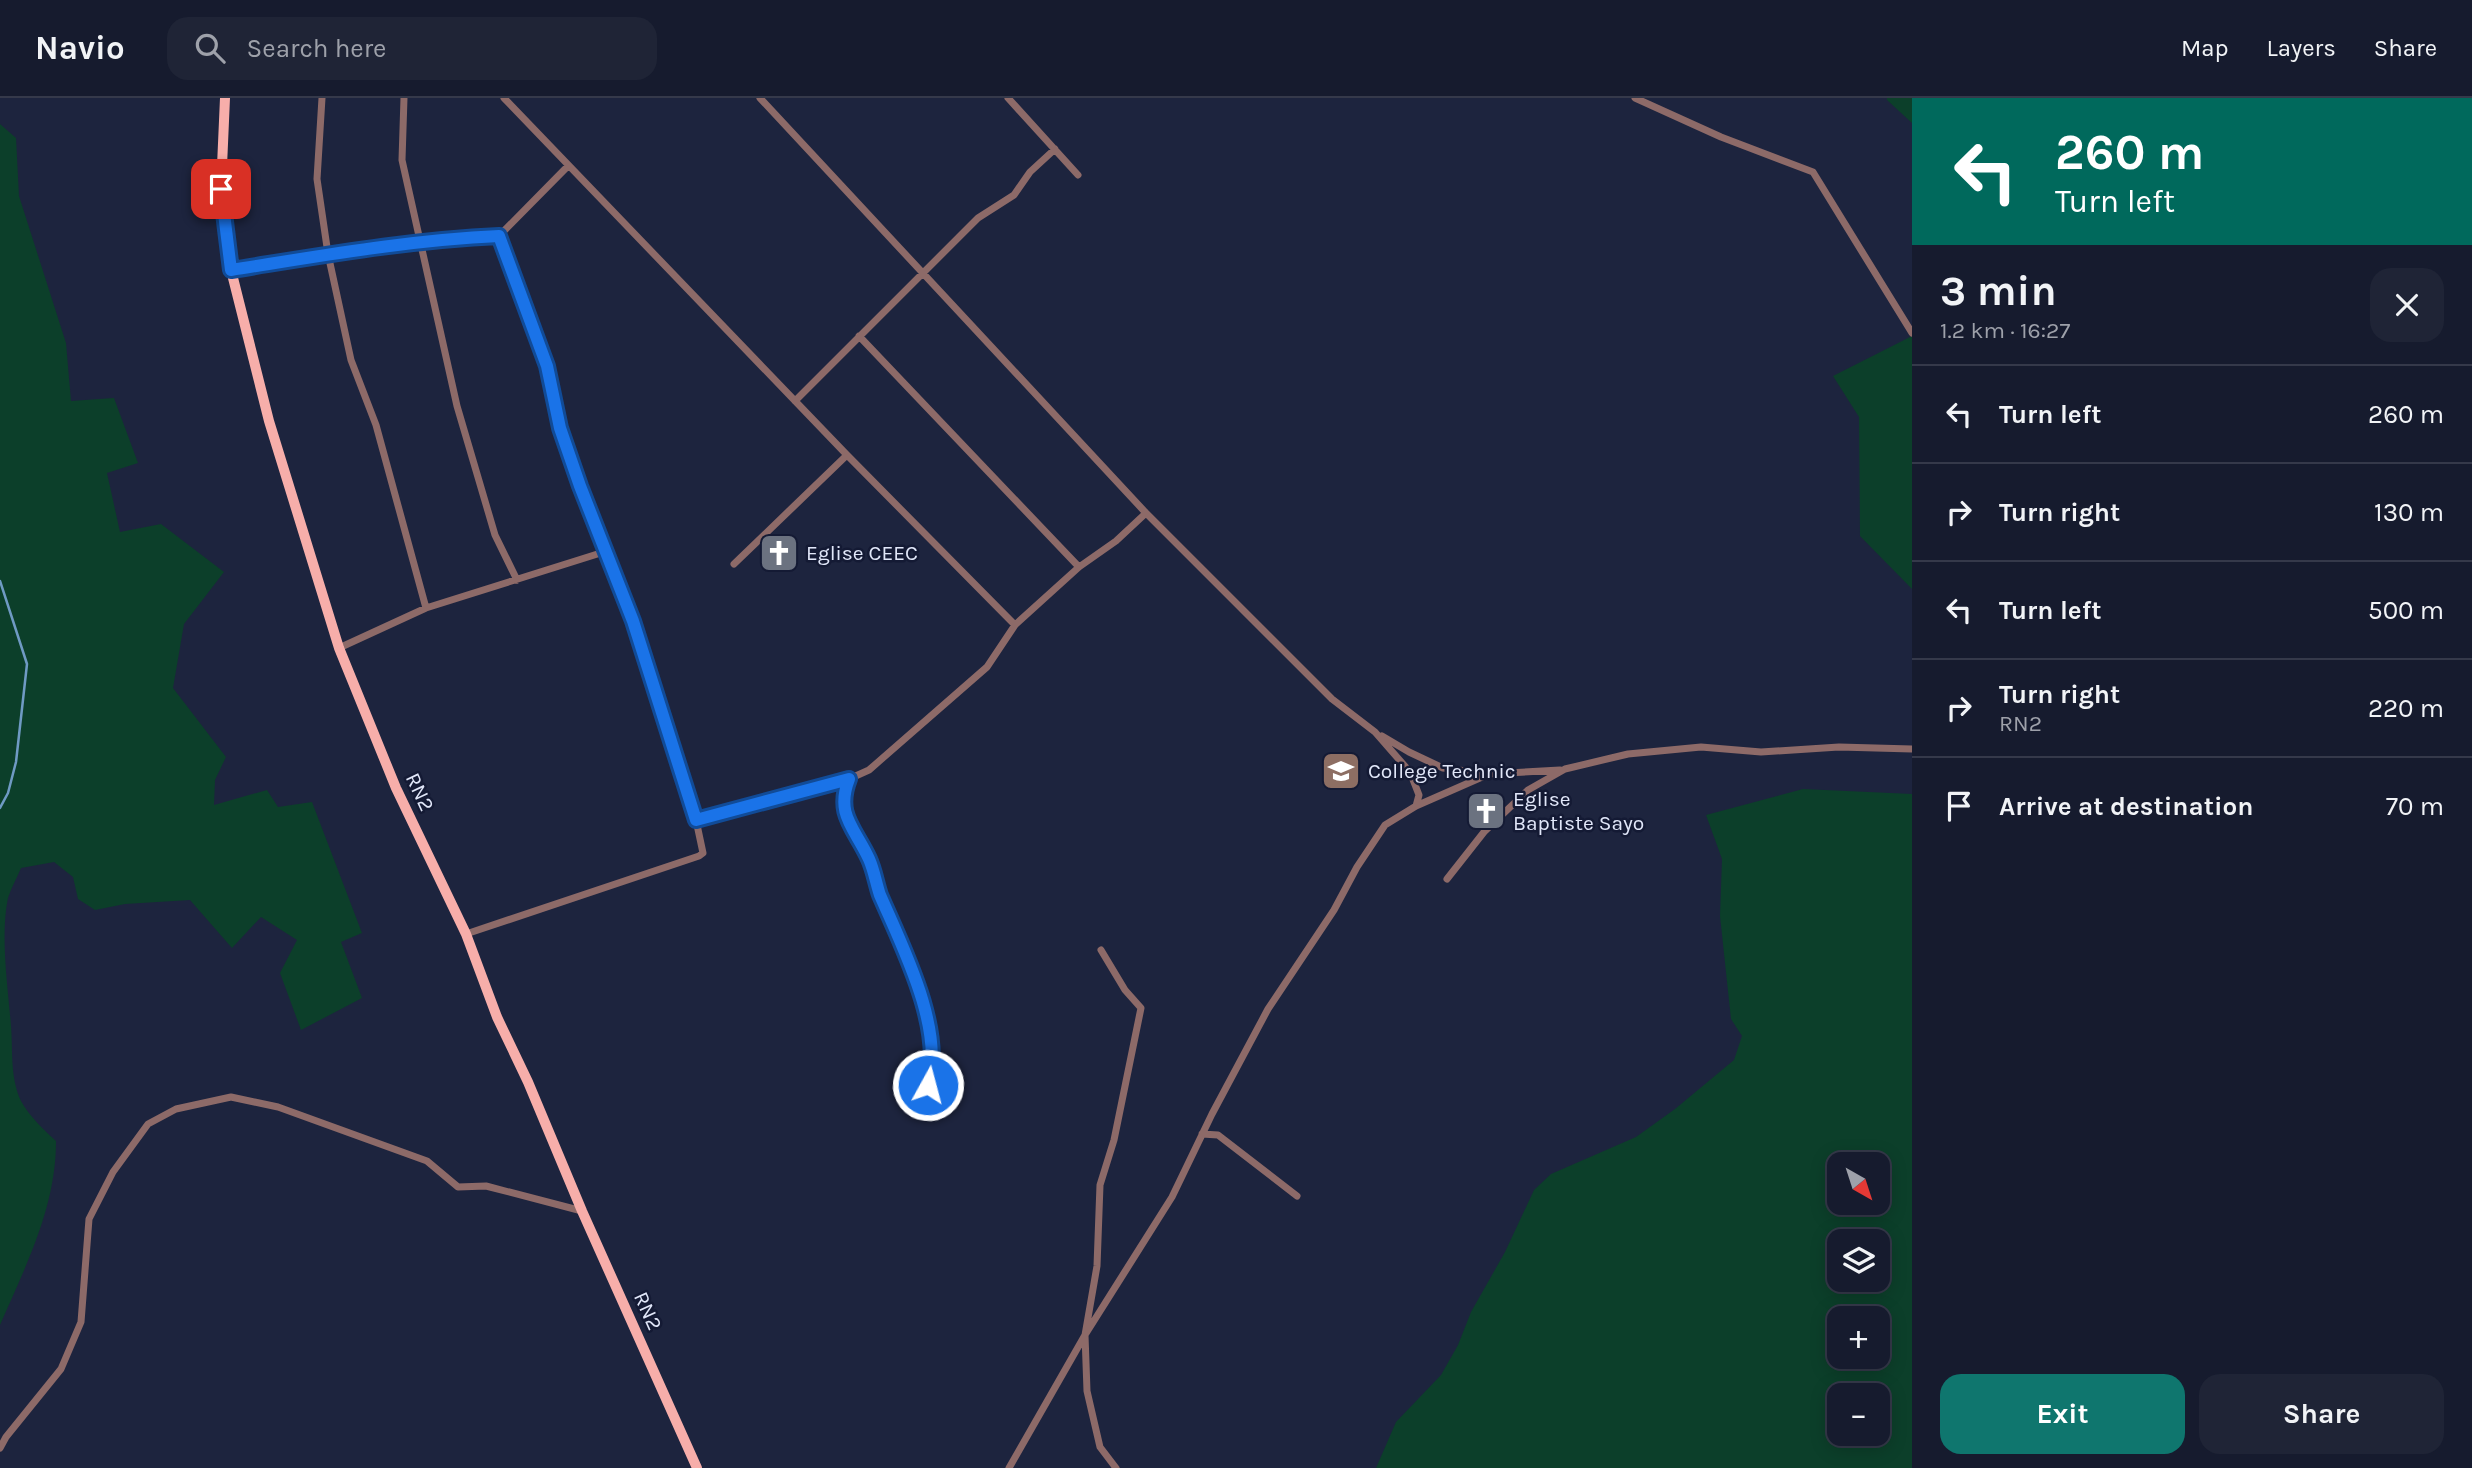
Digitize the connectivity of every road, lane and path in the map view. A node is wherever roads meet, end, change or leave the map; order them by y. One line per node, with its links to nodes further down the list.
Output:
1 (225, 98): 14 (main road, RN2)
2 (322, 98): 13 (street)
3 (404, 98): 12 (street)
4 (504, 98): 9 (street)
5 (760, 98): 15 (street)
6 (1007, 98): 8 (street)
7 (1635, 98): 16 (street)
8 (1055, 149): 10 (street); 15 (street)
9 (568, 166): 11 (street); 18 (street)
10 (1078, 175)
11 (499, 236): 12 (street); 21 (street)
12 (419, 243): 13 (street); 24 (street)
13 (328, 254): 14 (street); 25 (street)
14 (231, 270): 27 (main road, RN2)
15 (922, 274): 17 (street); 20 (street)
16 (1912, 333)
17 (859, 335): 18 (street); 23 (street)
18 (795, 401): 19 (street)
19 (847, 455): 22 (street); 26 (street)
20 (1146, 513): 23 (street); 28 (street)
21 (607, 551): 24 (street); 34 (street)
22 (734, 564)
23 (1079, 567): 26 (street)
24 (517, 580): 25 (street)
25 (426, 608): 27 (street)
26 (1015, 625): 32 (street)
27 (339, 648): 36 (main road, RN2)
28 (1375, 732): 31 (street); 33 (street)
29 (1912, 749): 30 (street)
30 (1562, 770): 31 (street); 35 (street)
31 (1489, 774): 33 (street)
32 (849, 779): 34 (street); 38 (street)
33 (1416, 806): 39 (street)
34 (696, 820): 36 (street)
35 (1447, 880)
36 (466, 934): 41 (main road, RN2)
37 (1101, 950): 42 (street)
38 (928, 1085)
39 (1202, 1134): 40 (street); 42 (street)
40 (1297, 1196)
41 (582, 1211): 43 (street); 44 (main road, RN2)
42 (1085, 1335): 45 (street); 46 (street)
43 (0, 1448)
44 (697, 1468)
45 (1009, 1468)
46 (1116, 1468)

